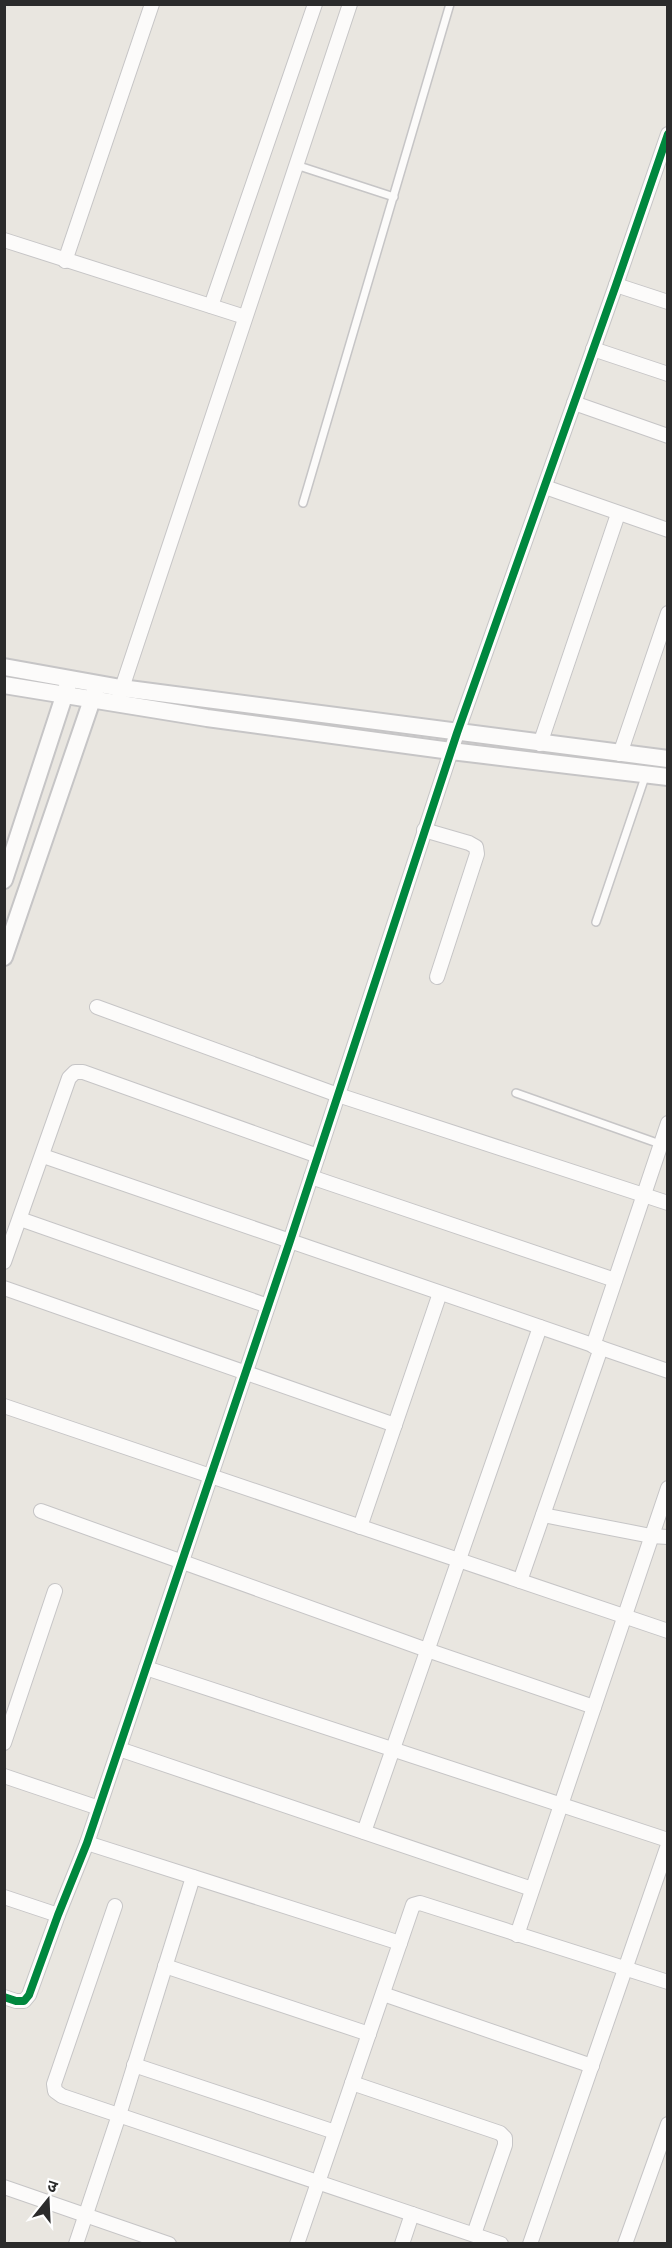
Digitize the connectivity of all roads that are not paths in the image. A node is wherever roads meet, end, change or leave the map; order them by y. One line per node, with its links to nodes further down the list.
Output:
1 (152, 4): 9 (street)
2 (315, 4): 12 (street)
3 (350, 4): 6 (street)
4 (450, 4): 7 (lane)
5 (668, 134): 10 (street)
6 (296, 165): 7 (lane); 13 (street)
7 (394, 197): 19 (lane)
8 (4, 240): 9 (street)
9 (65, 261): 12 (street)
10 (616, 285): 11 (street); 14 (street)
11 (668, 302)
12 (211, 306): 13 (street)
13 (246, 317): 27 (street)
14 (593, 349): 15 (street); 16 (street)
15 (668, 374)
16 (574, 403): 17 (street); 18 (street)
17 (668, 436)
18 (545, 487): 20 (street); 28 (street)
19 (303, 503)
20 (618, 514): 21 (street); 29 (street)
21 (668, 530)
22 (668, 613): 31 (street)
23 (4, 668): 25 (street)
24 (4, 685): 25 (street)
25 (68, 686): 26 (street); 36 (street)
26 (95, 691): 27 (street); 38 (street)
27 (119, 695): 28 (street); 30 (street)
28 (457, 733): 29 (street); 30 (street)
29 (540, 744): 31 (street)
30 (451, 751): 33 (street); 35 (street)
31 (620, 754): 32 (street)
32 (668, 759)
33 (646, 774): 34 (street); 37 (lane)
34 (668, 777)
35 (424, 830): 39 (street); 42 (street)
36 (4, 880)
37 (596, 922)
38 (4, 957)
39 (437, 977)
40 (97, 1007): 42 (street)
41 (516, 1093): 44 (lane)
42 (338, 1095): 46 (street); 48 (street)
43 (668, 1123): 44 (street)
44 (660, 1144): 48 (street)
45 (43, 1156): 46 (street); 50 (street); 51 (street)
46 (318, 1156): 47 (street)
47 (311, 1177): 51 (street); 53 (street)
48 (643, 1195): 49 (street); 53 (street)
49 (668, 1203)
50 (20, 1219): 52 (street); 56 (street)
51 (290, 1241): 55 (street); 56 (street)
52 (4, 1262)
53 (615, 1280): 58 (street)
54 (4, 1288): 60 (street)
55 (440, 1293): 57 (street); 62 (street)
56 (268, 1306): 60 (street)
57 (540, 1327): 58 (street); 70 (street)
58 (597, 1347): 59 (street); 66 (street)
59 (668, 1371)
60 (245, 1372): 62 (street); 63 (street)
61 (4, 1406): 63 (street)
62 (395, 1425): 67 (street)
63 (210, 1477): 67 (street); 71 (street)
64 (668, 1488): 68 (street)
65 (41, 1511): 71 (street)
66 (543, 1515): 68 (street); 72 (street)
67 (360, 1527): 70 (street)
68 (651, 1536): 69 (street); 74 (street)
69 (668, 1537)
70 (458, 1560): 72 (street); 76 (street)
71 (181, 1561): 76 (street); 77 (street)
72 (520, 1581): 74 (street)
73 (56, 1591): 79 (street)
74 (624, 1616): 75 (street); 78 (street)
75 (668, 1631)
76 (427, 1650): 78 (street); 81 (street)
77 (146, 1668): 80 (street); 81 (street)
78 (594, 1707): 83 (street)
79 (4, 1743)
80 (119, 1749): 84 (street); 85 (street)
81 (393, 1749): 83 (street); 85 (street)
82 (4, 1776): 84 (street)
83 (561, 1804): 86 (street); 90 (street)
84 (99, 1808): 87 (street)
85 (364, 1832): 90 (street)
86 (668, 1839)
87 (87, 1843): 89 (street); 93 (street)
88 (668, 1845): 97 (street)
89 (193, 1877): 95 (street); 96 (street)
90 (532, 1889): 94 (street)
91 (4, 1897): 93 (street)
92 (115, 1906): 105 (street)
93 (58, 1915): 100 (street)
94 (517, 1935): 95 (street); 97 (street)
95 (400, 1943): 99 (street)
96 (165, 1966): 101 (street); 102 (street)
97 (625, 1968): 98 (street); 103 (street)
98 (668, 1982)
99 (383, 1994): 101 (street); 103 (street)
100 (4, 1997)
101 (369, 2034): 104 (street)
102 (134, 2065): 105 (street); 107 (street)
103 (591, 2066): 118 (street)
104 (352, 2083): 107 (street); 112 (street)
105 (119, 2115): 108 (street); 111 (street)
106 (668, 2124): 119 (street)
107 (335, 2132): 108 (street)
108 (318, 2182): 110 (street); 115 (street)
109 (5, 2190): 111 (street)
110 (412, 2214): 112 (street); 116 (street)
111 (86, 2215): 113 (street); 114 (street)
112 (474, 2234): 117 (street)
113 (76, 2244)
114 (169, 2244)
115 (297, 2244)
116 (402, 2244)
117 (501, 2244)
118 (530, 2244)
119 (625, 2244)

